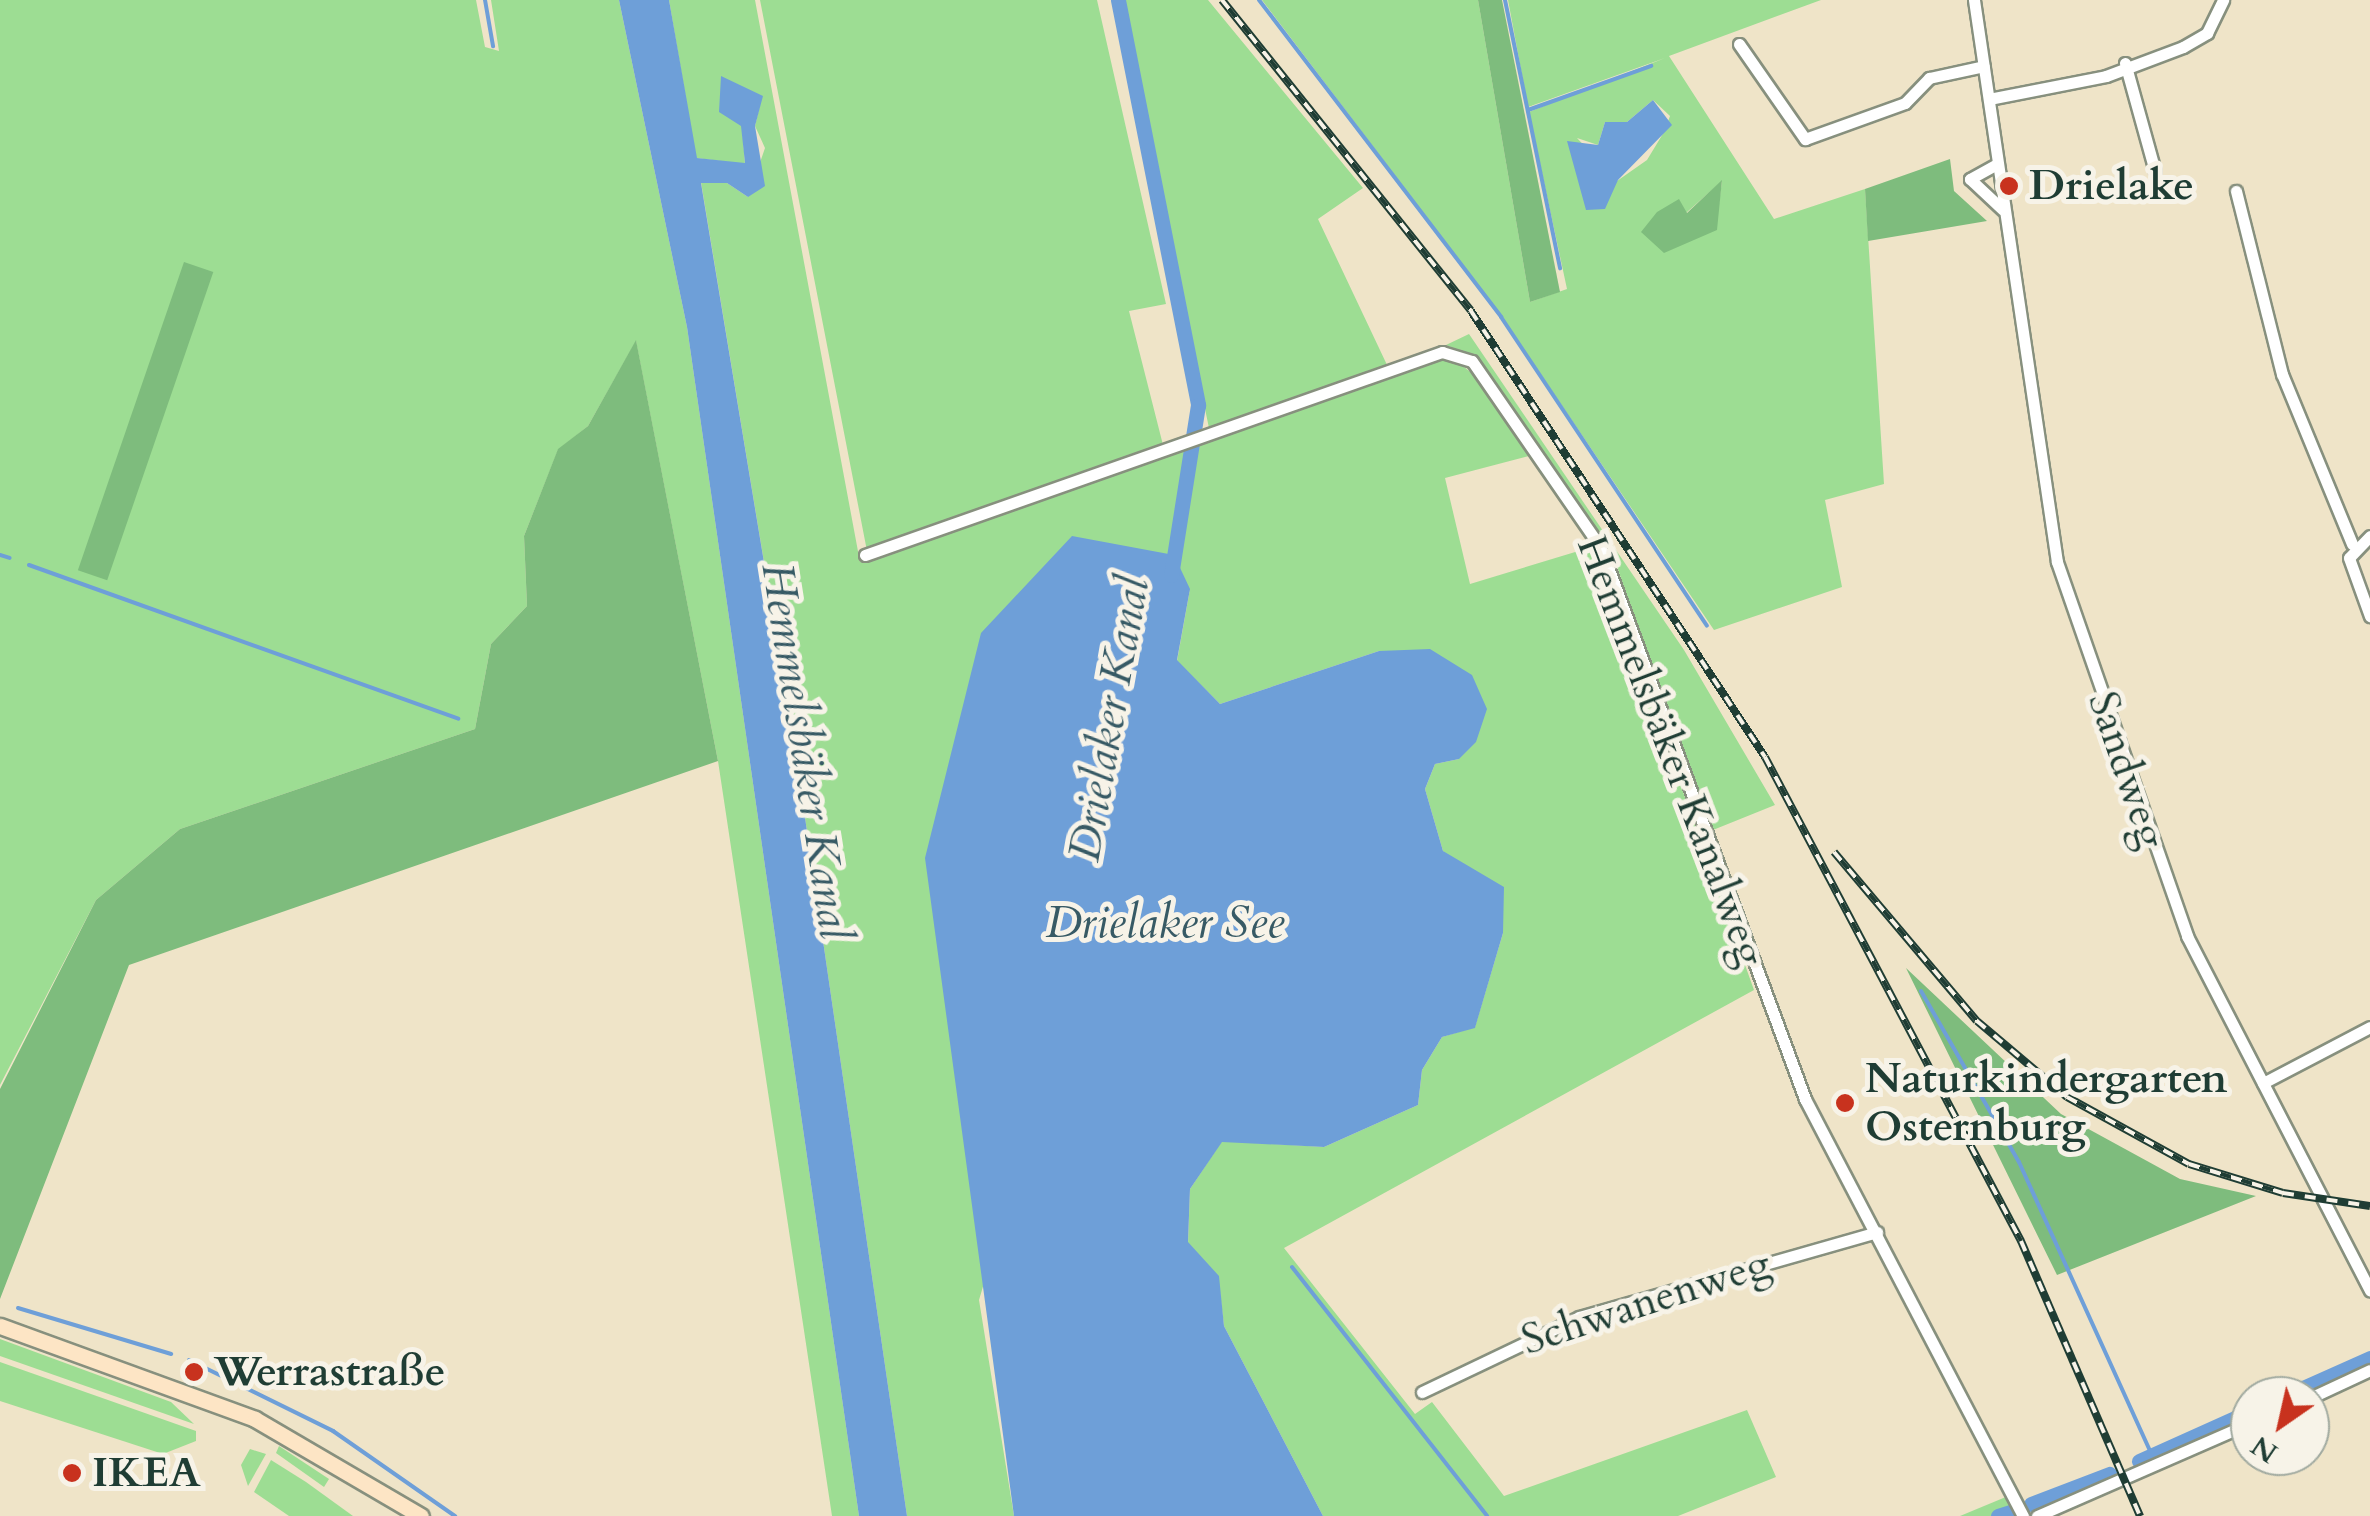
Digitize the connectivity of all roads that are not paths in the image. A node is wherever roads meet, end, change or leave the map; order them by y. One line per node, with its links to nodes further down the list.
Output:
1 (1974, 0): 5 (street, Sandweg)
2 (2223, 0): 4 (street)
3 (1738, 44): 5 (street)
4 (2125, 64): 6 (street); 8 (street)
5 (1984, 66): 6 (street, Sandweg)
6 (1989, 99): 7 (street, Sandweg)
7 (1997, 164): 10 (street, Sandweg); 10 (street)
8 (2155, 171)
9 (2236, 191): 12 (street)
10 (2003, 210): 16 (street, Sandweg)
11 (2370, 536): 12 (street)
12 (2352, 544): 14 (street)
13 (866, 555): 17 (street, Hemmelsbäker Kanalweg)
14 (2370, 616)
15 (2370, 1027): 16 (street)
16 (2263, 1084): 18 (street, Sandweg)
17 (1877, 1232): 22 (street, Schwanenweg); 25 (street, Hemmelsbäker Kanalweg)
18 (2370, 1290)
19 (0, 1326): 24 (main road)
20 (2370, 1370): 21 (street)
21 (2330, 1389)
22 (1422, 1392)
23 (2230, 1432): 26 (street)
24 (421, 1516)
25 (2023, 1516)
26 (2036, 1516)

